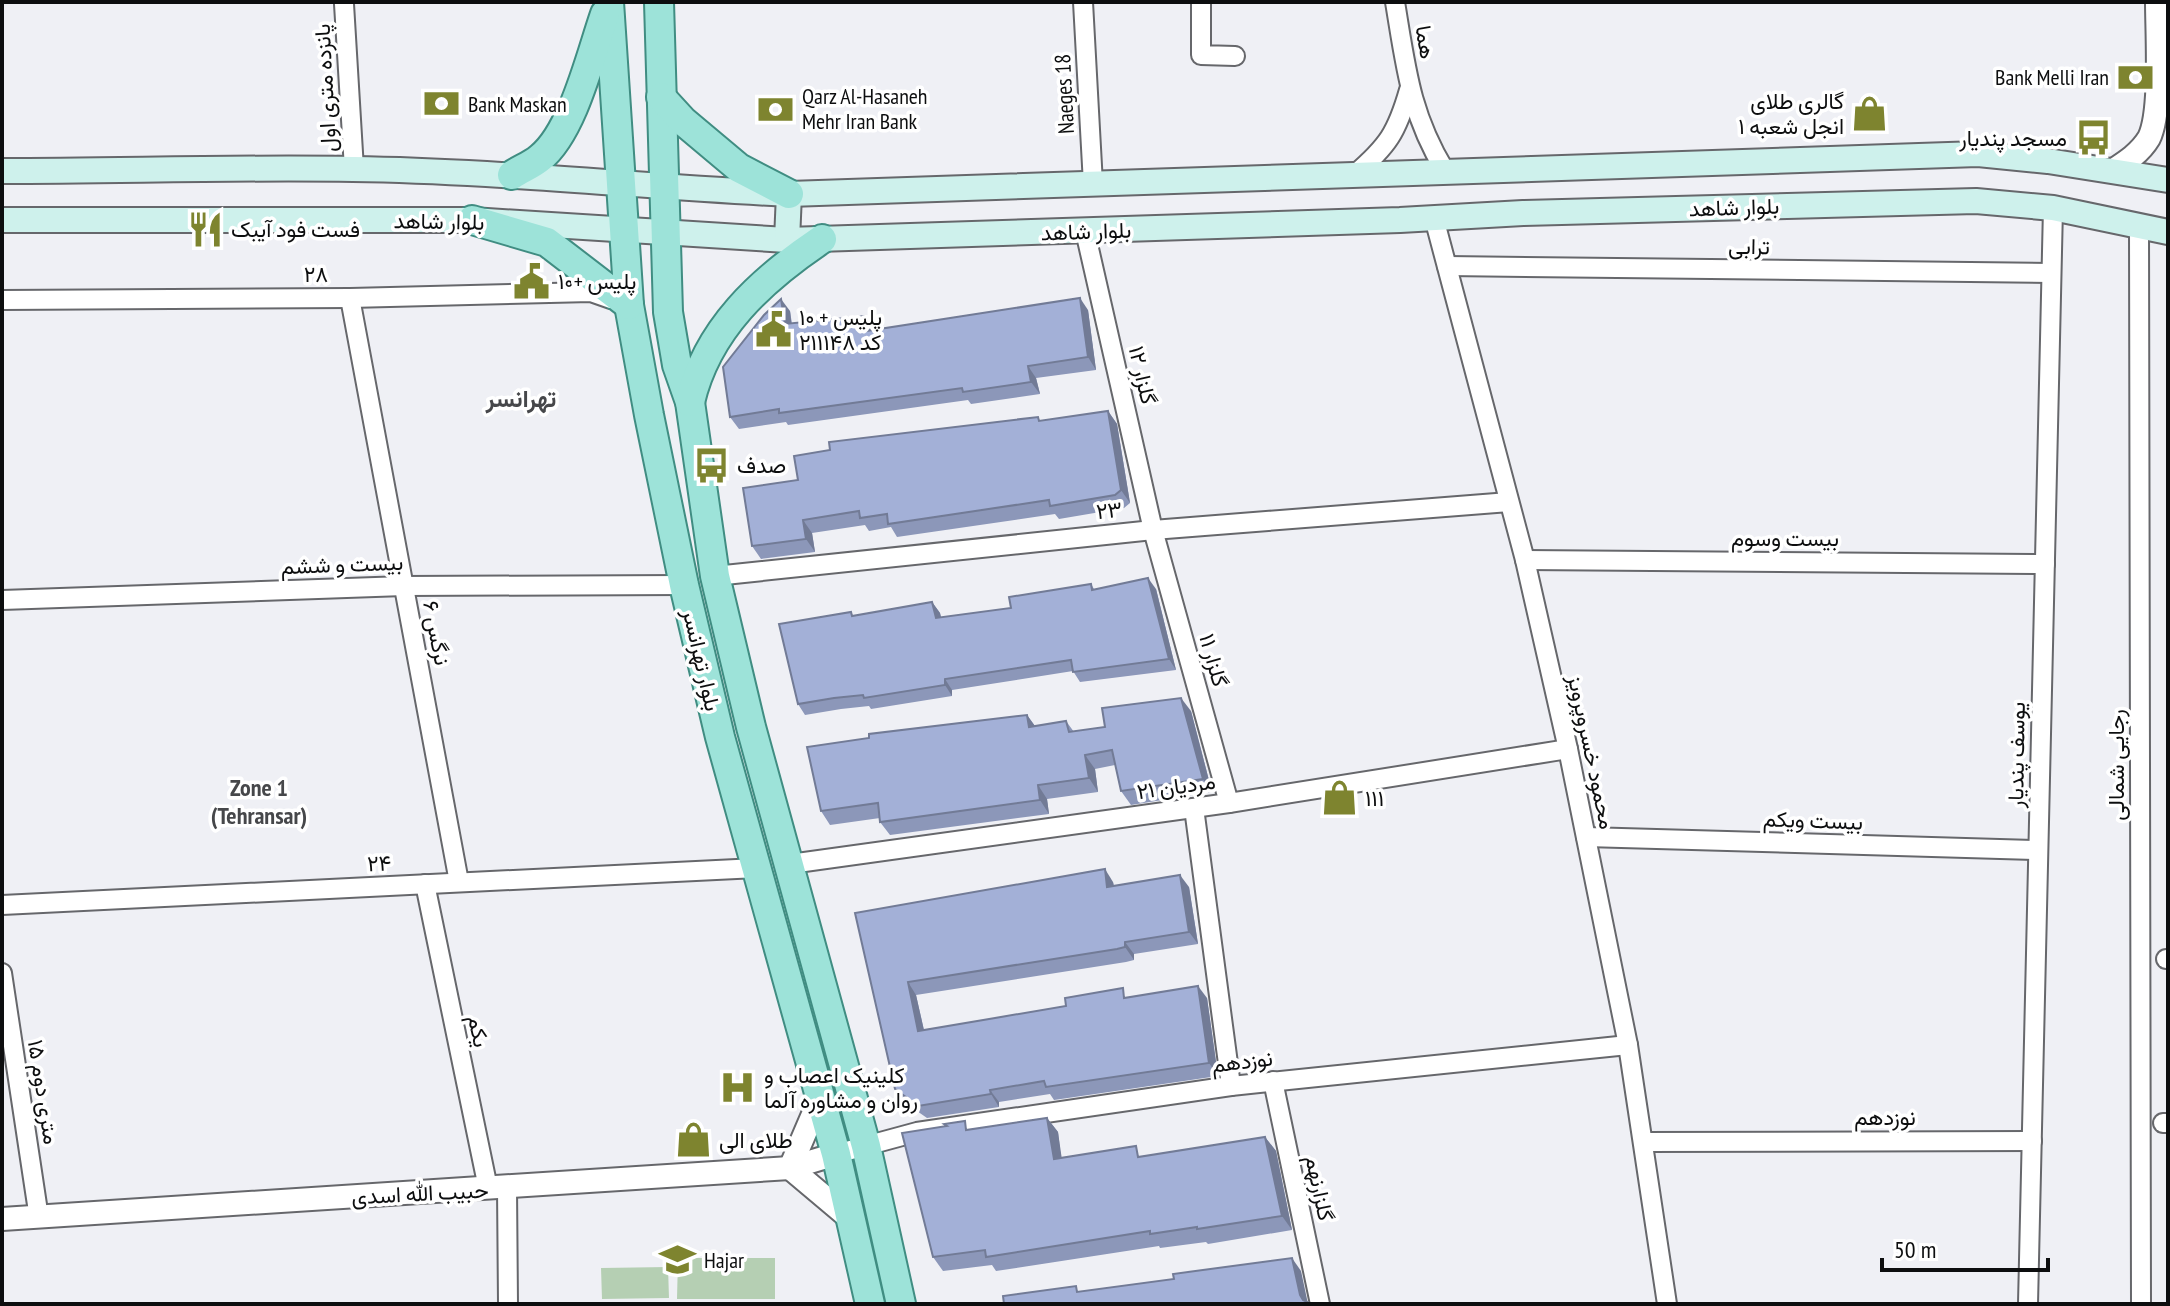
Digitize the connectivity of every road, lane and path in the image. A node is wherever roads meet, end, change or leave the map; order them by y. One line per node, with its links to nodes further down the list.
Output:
1 (609, 2): 15 (main road); 18 (main road, بلوار تهرانسر)
2 (659, 2): 10 (main road, بلوار تهرانسر)
3 (1083, 2): 19 (street, Naeges 18)
4 (1201, 2): 8 (street)
5 (1395, 2): 9 (street, هما)
6 (2157, 2): 14 (street)
7 (344, 4): 11 (street, پانزده متری اول)
8 (1235, 56)
9 (1409, 90): 13 (street, هما); 16 (street)
10 (661, 97): 20 (main road, بلوار تهرانسر); 21 (main road)
11 (354, 169): 12 (main road, بلوار شاهد); 15 (main road, بلوار شاهد)
12 (2, 171)
13 (1445, 171): 14 (main road, بلوار شاهد); 16 (main road, بلوار شاهد)
14 (2112, 171): 17 (main road, بلوار شاهد)
15 (512, 175): 18 (main road, بلوار شاهد)
16 (1354, 175): 19 (main road, بلوار شاهد)
17 (2168, 180)
18 (620, 184): 20 (main road, بلوار شاهد); 27 (main road, بلوار تهرانسر)
19 (1093, 184): 21 (main road, بلوار شاهد)
20 (664, 188): 21 (main road, بلوار شاهد); 29 (main road, بلوار تهرانسر)
21 (789, 194): 32 (main road)
22 (2053, 208): 23 (main road, بلوار شاهد); 26 (main road, بلوار شاهد); 34 (street, یوسف پندیار)
23 (1434, 218): 28 (main road, بلوار شاهد); 33 (street, محمود خسروپرویز)
24 (2, 220): 25 (main road, بلوار شاهد)
25 (472, 220): 27 (main road, بلوار شاهد); 37 (main road)
26 (2139, 226): 30 (main road, بلوار شاهد); 80 (street, رجایی شمالی)
27 (623, 228): 29 (main road, بلوار شاهد); 37 (main road, بلوار تهرانسر)
28 (1085, 231): 31 (main road, بلوار شاهد); 40 (street, گلزار ۱۲)
29 (665, 232): 32 (main road, بلوار شاهد); 38 (main road, بلوار تهرانسر)
30 (2168, 232)
31 (822, 239): 32 (main road, بلوار شاهد); 38 (main road)
32 (787, 240)
33 (1447, 266): 34 (street, ترابی); 39 (street, محمود خسروپرویز)
34 (2051, 273): 42 (street, یوسف پندیار)
35 (350, 298): 36 (street, ۲۸); 37 (street, ۲۸); 45 (street, نرگس ۶)
36 (2, 300)
37 (629, 305): 44 (main road, بلوار تهرانسر)
38 (690, 402): 43 (main road, بلوار تهرانسر)
39 (1509, 502): 40 (street, ۲۳); 41 (street, محمود خسروپرویز)
40 (1153, 530): 43 (street, ۲۳); 48 (street, گلزار ۱۱)
41 (1525, 560): 42 (street, بیست وسوم); 47 (street, محمود خسروپرویز)
42 (2045, 564): 51 (street, یوسف پندیار)
43 (715, 576): 52 (main road, بلوار تهرانسر)
44 (684, 585): 45 (street, بیست و ششم); 53 (main road, بلوار تهرانسر)
45 (404, 586): 46 (street, بیست و ششم); 54 (street, نرگس ۶)
46 (2, 600)
47 (1568, 749): 48 (street, ۲۱ مردیان); 50 (street, محمود خسروپرویز)
48 (1229, 803): 49 (street, ۲۱ مردیان)
49 (1194, 808): 52 (street, ۲۱ مردیان); 60 (street)
50 (1586, 837): 51 (street, بیست ویکم); 58 (street, محمود خسروپرویز)
51 (2038, 850): 63 (street, یوسف پندیار)
52 (790, 864): 62 (main road, بلوار تهرانسر)
53 (757, 868): 54 (street, ۲۴); 61 (main road, بلوار تهرانسر)
54 (459, 882): 55 (street, ۲۴)
55 (425, 884): 56 (street, ۲۴); 69 (street, یکم)
56 (2, 905)
57 (2, 973): 71 (street, ۱۵ متری دوم)
58 (1628, 1045): 59 (street, نوزدهم); 64 (street, محمود خسروپرویز)
59 (1273, 1081): 60 (street, نوزدهم); 77 (street, گلزارنهم)
60 (1231, 1086): 65 (street, نوزدهم)
61 (824, 1111): 62 (main road); 66 (main road, بلوار تهرانسر); 67 (street)
62 (857, 1115): 65 (main road, بلوار تهرانسر)
63 (2032, 1141): 64 (street, نوزدهم); 79 (street, یوسف پندیار)
64 (1643, 1142): 78 (street, محمود خسروپرویز)
65 (866, 1146): 66 (street, نوزدهم); 68 (main road, بلوار تهرانسر)
66 (836, 1154): 67 (street, حبیب الله اسدی); 70 (main road, بلوار تهرانسر)
67 (790, 1168): 69 (street, حبیب الله اسدی); 73 (street)
68 (874, 1183): 70 (main road); 76 (main road, بلوار تهرانسر)
69 (498, 1188): 71 (street, حبیب الله اسدی); 74 (street, یکم)
70 (845, 1189): 73 (main road, بلوار تهرانسر)
71 (39, 1218): 72 (street, حبیب الله اسدی)
72 (2, 1219)
73 (853, 1221): 75 (main road, بلوار تهرانسر)
74 (508, 1304)
75 (870, 1304)
76 (901, 1304)
77 (1320, 1304)
78 (1667, 1304)
79 (2028, 1304)
80 (2141, 1304)

